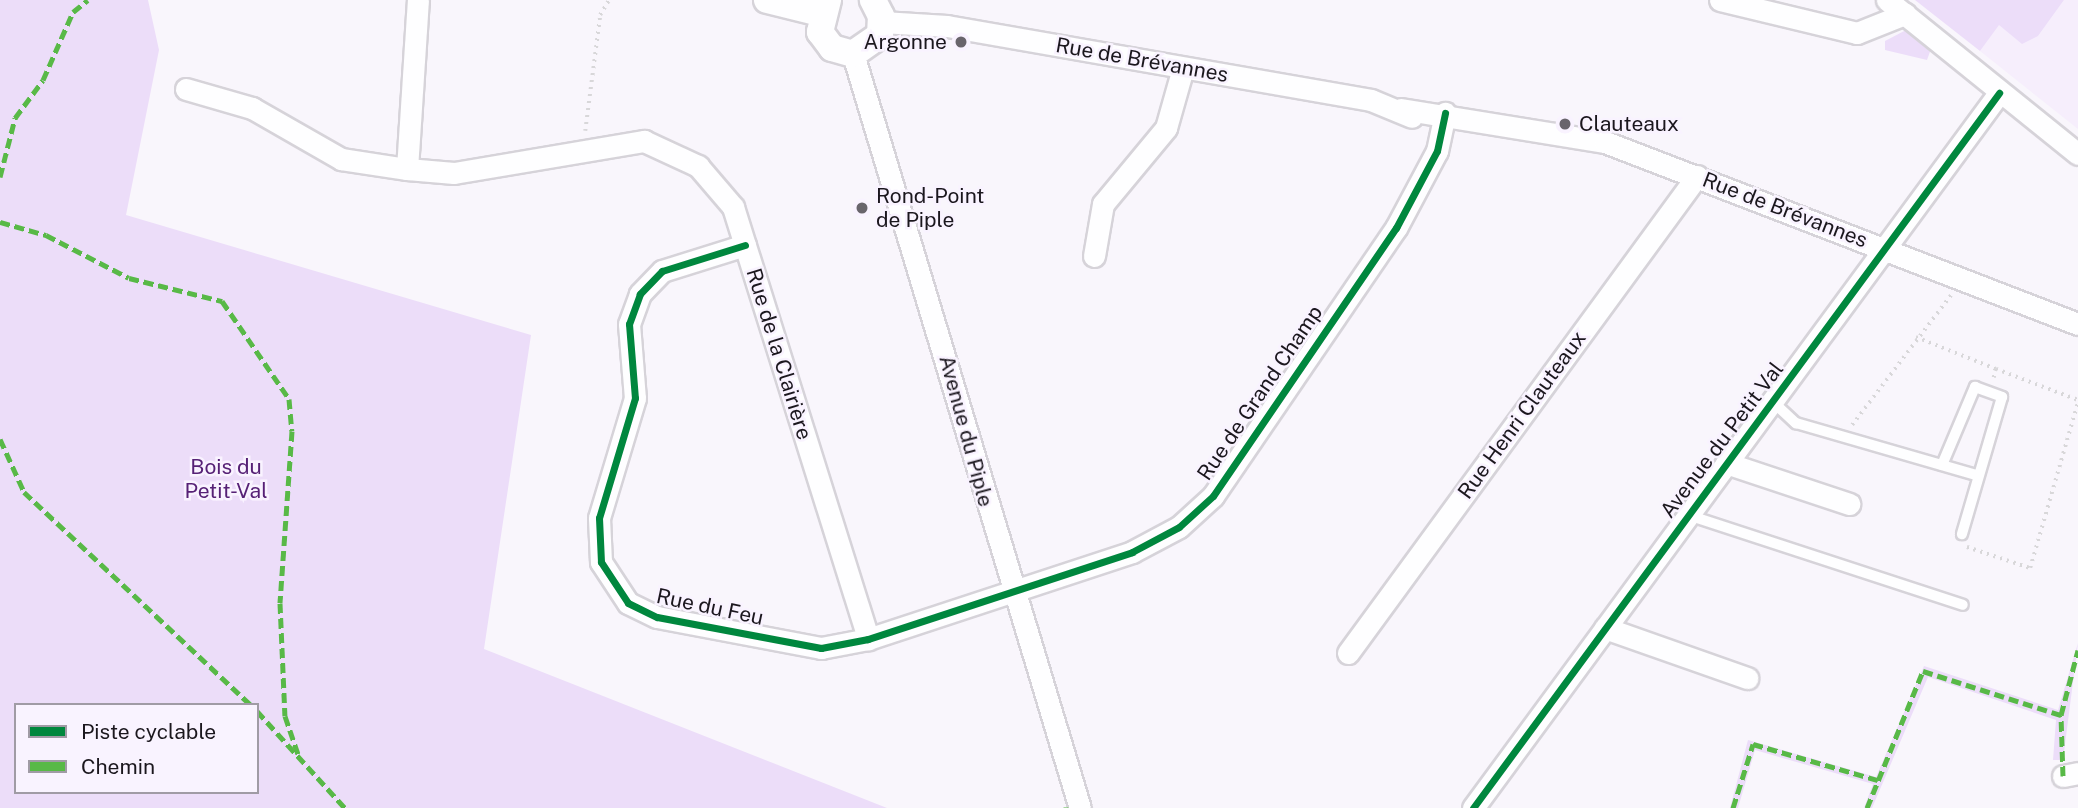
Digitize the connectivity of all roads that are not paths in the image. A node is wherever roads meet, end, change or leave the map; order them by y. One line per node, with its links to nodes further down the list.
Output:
1 (418, 0): 14 (street)
2 (767, 0): 6 (street)
3 (1720, 0): 7 (street)
4 (1887, 0): 7 (street)
5 (877, 6): 8 (street); 9 (street, Rue de Brévannes)
6 (824, 7): 8 (street)
7 (1905, 14): 11 (street)
8 (853, 54): 27 (street, Avenue du Piple)
9 (1183, 68): 12 (street, Rue de Brévannes); 18 (street)
10 (186, 89): 14 (street, Rue de la Clairière)
11 (1999, 93): 13 (street); 17 (street, Avenue du Petit Val)
12 (1445, 119): 15 (street, Rue de Brévannes); 27 (street, Rue de Grand Champ)
13 (2078, 154)
14 (407, 169): 16 (street, Rue de la Clairière)
15 (1697, 176): 17 (street, Rue de Brévannes); 31 (street, Rue Henri Clauteaux)
16 (745, 245): 30 (street, Rue de la Clairière); 30 (street, Rue du Feu)
17 (1886, 249): 19 (street, Rue de Brévannes); 20 (street, Avenue du Petit Val)
18 (1094, 257)
19 (2078, 324)
20 (1772, 401): 21 (street, Avenue du Petit Val); 22 (lane)
21 (1727, 463): 24 (street); 25 (street, Avenue du Petit Val)
22 (1942, 465): 23 (lane); 23 (lane)
23 (1976, 475): 26 (lane)
24 (1849, 504)
25 (1688, 515): 28 (lane); 29 (street, Avenue du Petit Val)
26 (1962, 534)
27 (1011, 592): 30 (street, Rue du Feu); 33 (street, Avenue du Piple)
28 (1963, 605)
29 (1605, 628): 32 (street); 34 (street, Avenue du Petit Val)
30 (868, 639)
31 (1348, 653)
32 (1747, 678)
33 (1080, 808)
34 (1473, 808)

